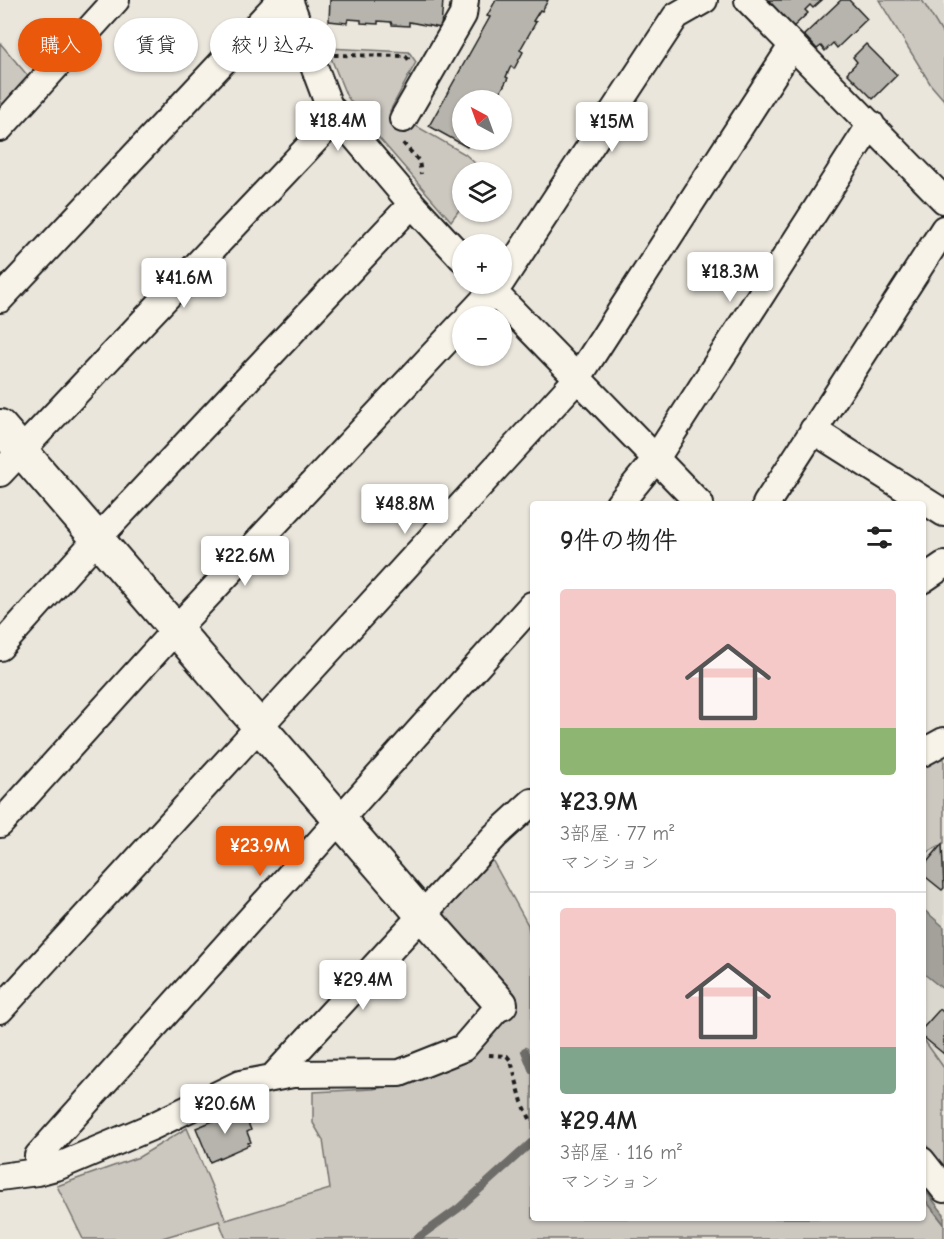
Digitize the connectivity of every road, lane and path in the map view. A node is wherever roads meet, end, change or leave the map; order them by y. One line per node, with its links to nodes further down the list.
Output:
1 (116, 0): 15 (street)
2 (284, 0): 23 (street)
3 (289, 0): 7 (street)
4 (465, 0): 13 (street)
5 (704, 0): 20 (street)
6 (748, 0): 8 (street)
7 (296, 18)
8 (792, 46): 14 (street); 26 (street)
9 (336, 55): 10 (path)
10 (410, 63)
11 (316, 72): 12 (street)
12 (338, 117): 17 (street); 29 (street)
13 (403, 119)
14 (871, 124): 16 (street); 30 (street)
15 (0, 128)
16 (944, 200)
17 (412, 204): 19 (street); 38 (street)
18 (944, 229): 28 (street)
19 (452, 247)
20 (512, 260)
21 (488, 294): 24 (street)
22 (503, 294): 26 (street)
23 (0, 299)
24 (478, 306)
25 (452, 335): 42 (street)
26 (577, 379): 30 (street); 44 (street)
27 (0, 426): 29 (street)
28 (813, 430): 34 (street); 35 (street)
29 (21, 450): 31 (street); 38 (street)
30 (655, 460): 32 (street); 33 (street)
31 (0, 473)
32 (621, 501)
33 (696, 501)
34 (768, 501)
35 (925, 501)
36 (926, 502): 37 (street)
37 (944, 513)
38 (98, 538): 42 (street); 43 (street)
39 (944, 566): 40 (street)
40 (926, 577)
41 (530, 607): 48 (street)
42 (176, 629): 44 (street); 49 (street)
43 (0, 647)
44 (260, 728): 48 (street); 52 (street)
45 (944, 741): 46 (street)
46 (926, 751)
47 (530, 804): 50 (street)
48 (340, 820): 50 (street); 57 (street)
49 (0, 824)
50 (422, 915): 51 (street); 54 (street)
51 (501, 1004): 53 (street)
52 (0, 1010)
53 (463, 1048): 54 (street); 55 (path)
54 (272, 1078): 57 (street)
55 (530, 1118)
56 (926, 1166): 59 (street)
57 (37, 1172): 58 (street)
58 (0, 1177)
59 (944, 1189)

